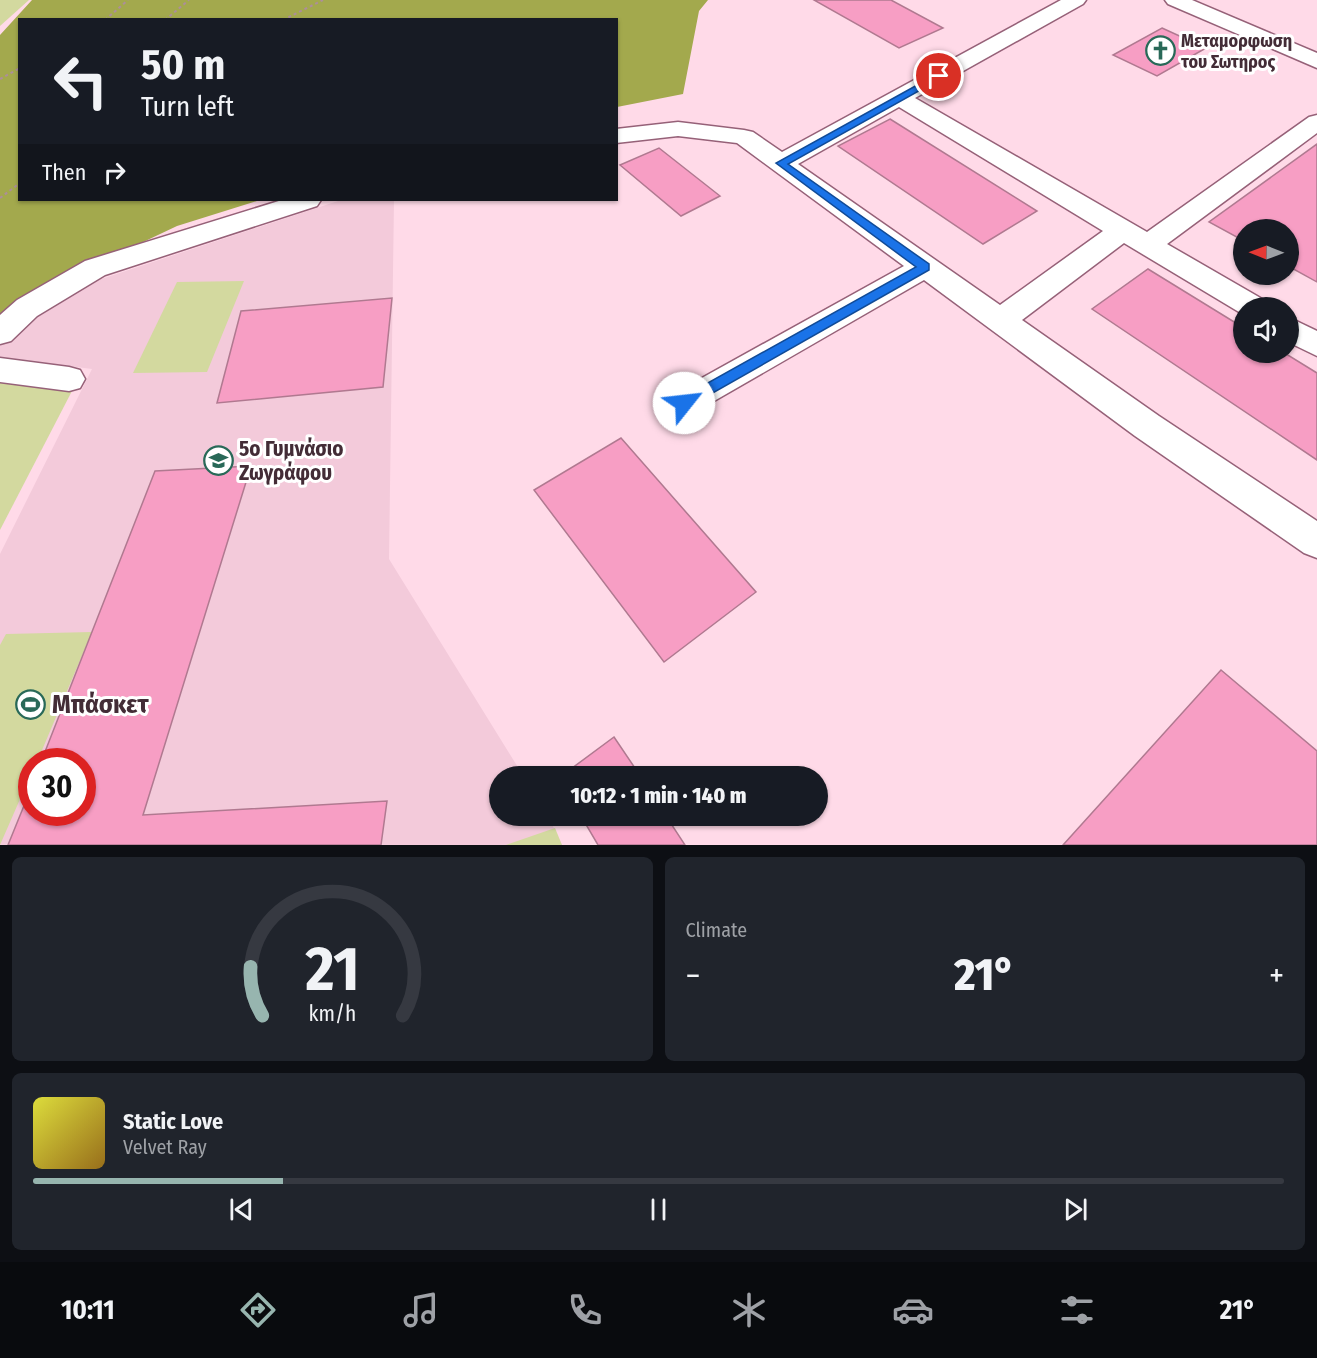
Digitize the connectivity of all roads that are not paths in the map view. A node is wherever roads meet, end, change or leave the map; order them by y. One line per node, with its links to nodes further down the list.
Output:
1 (1076, 0): 4 (street)
2 (1175, 0): 3 (street)
3 (1317, 61)
4 (899, 98): 7 (street); 9 (street)
5 (1317, 122): 10 (street)
6 (618, 136): 7 (street)
7 (781, 163): 11 (street)
8 (305, 201): 14 (street)
9 (1123, 230): 10 (street); 13 (street)
10 (1148, 245): 12 (street)
11 (925, 267): 13 (street); 19 (street)
12 (1235, 297)
13 (1000, 321): 20 (street)
14 (0, 333)
15 (1299, 334): 16 (street)
16 (1317, 345)
17 (0, 370): 18 (street)
18 (69, 379)
19 (684, 403)
20 (1317, 541)

